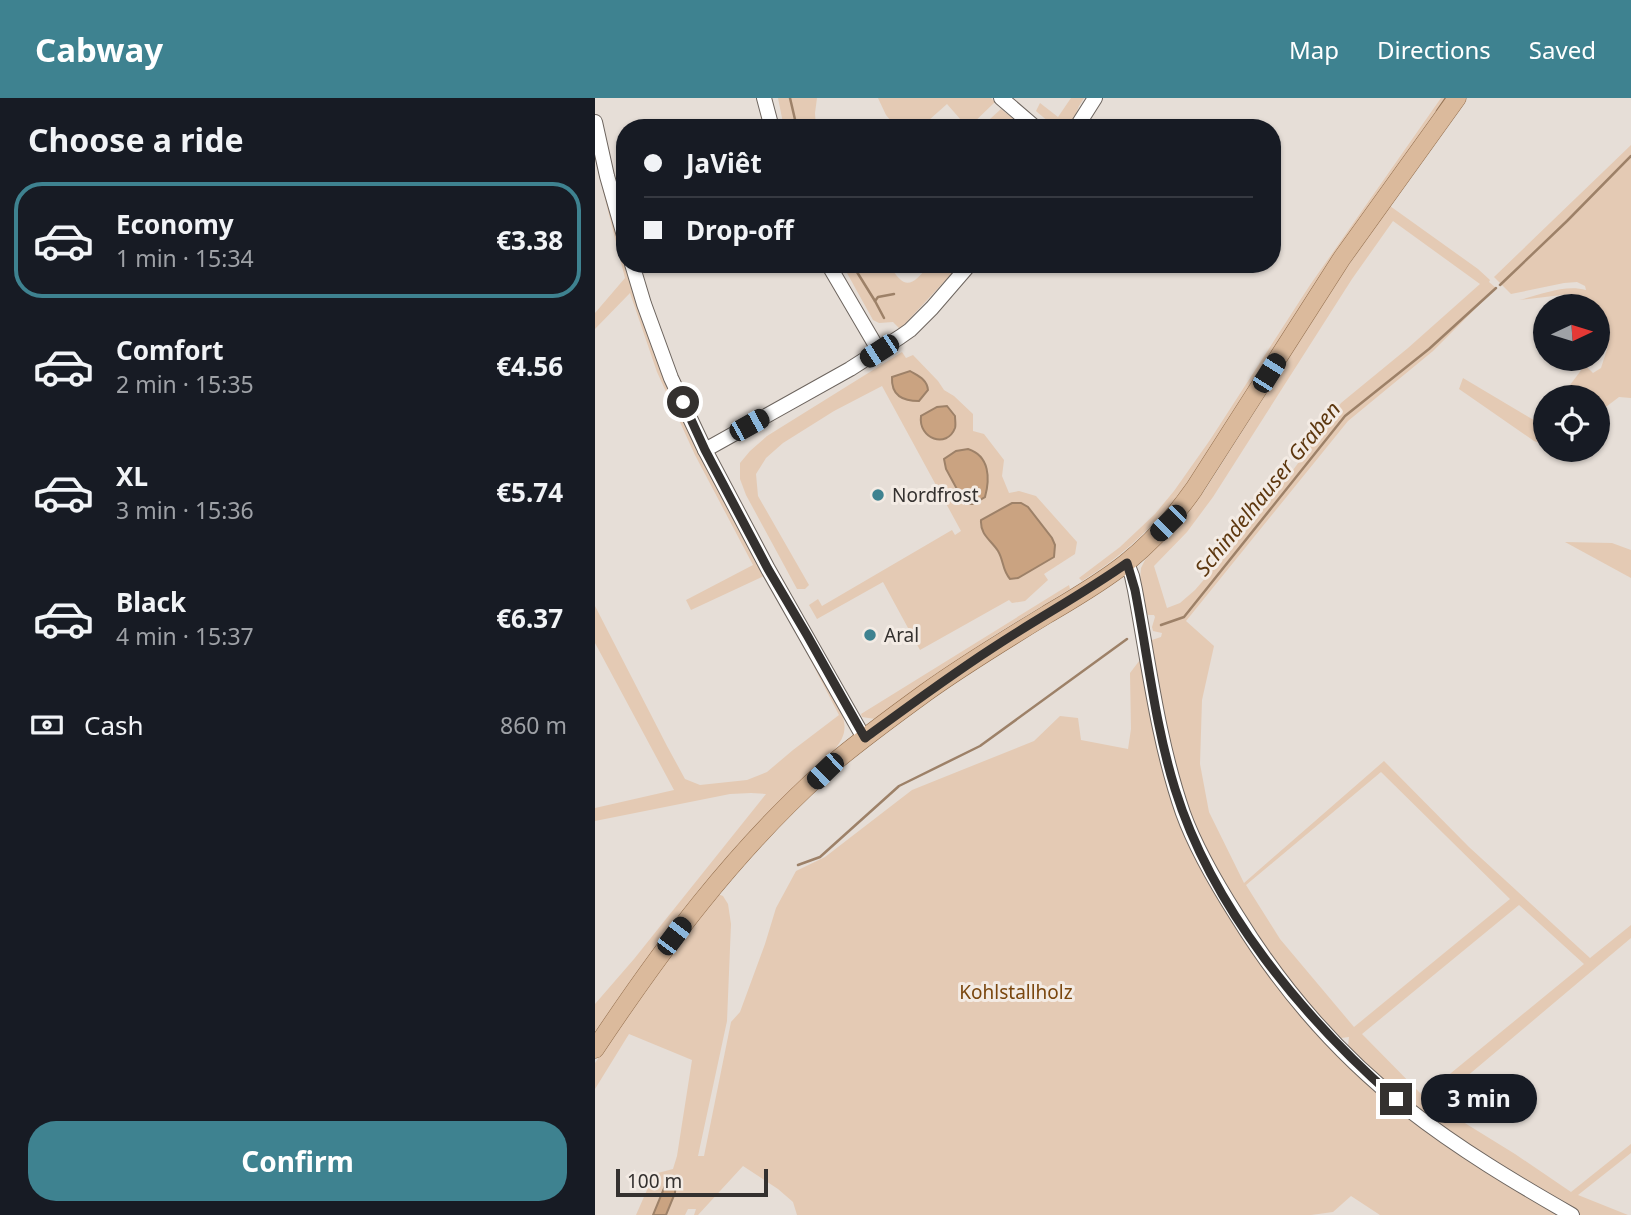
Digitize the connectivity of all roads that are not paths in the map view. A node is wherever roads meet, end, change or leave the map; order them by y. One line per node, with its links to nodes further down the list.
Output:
1 (764, 98): 5 (street)
2 (1001, 98): 6 (street)
3 (1095, 98): 7 (street)
4 (1457, 98): 15 (main road)
5 (770, 119)
6 (1026, 119)
7 (1082, 119)
8 (595, 122): 9 (street)
9 (616, 208)
10 (635, 273): 14 (street)
11 (833, 273): 13 (street)
12 (962, 273): 13 (street)
13 (879, 351): 14 (street)
14 (705, 450): 16 (street)
15 (1127, 563): 16 (main road); 18 (street)
16 (865, 738): 17 (main road)
17 (595, 1049)
18 (1573, 1215)

